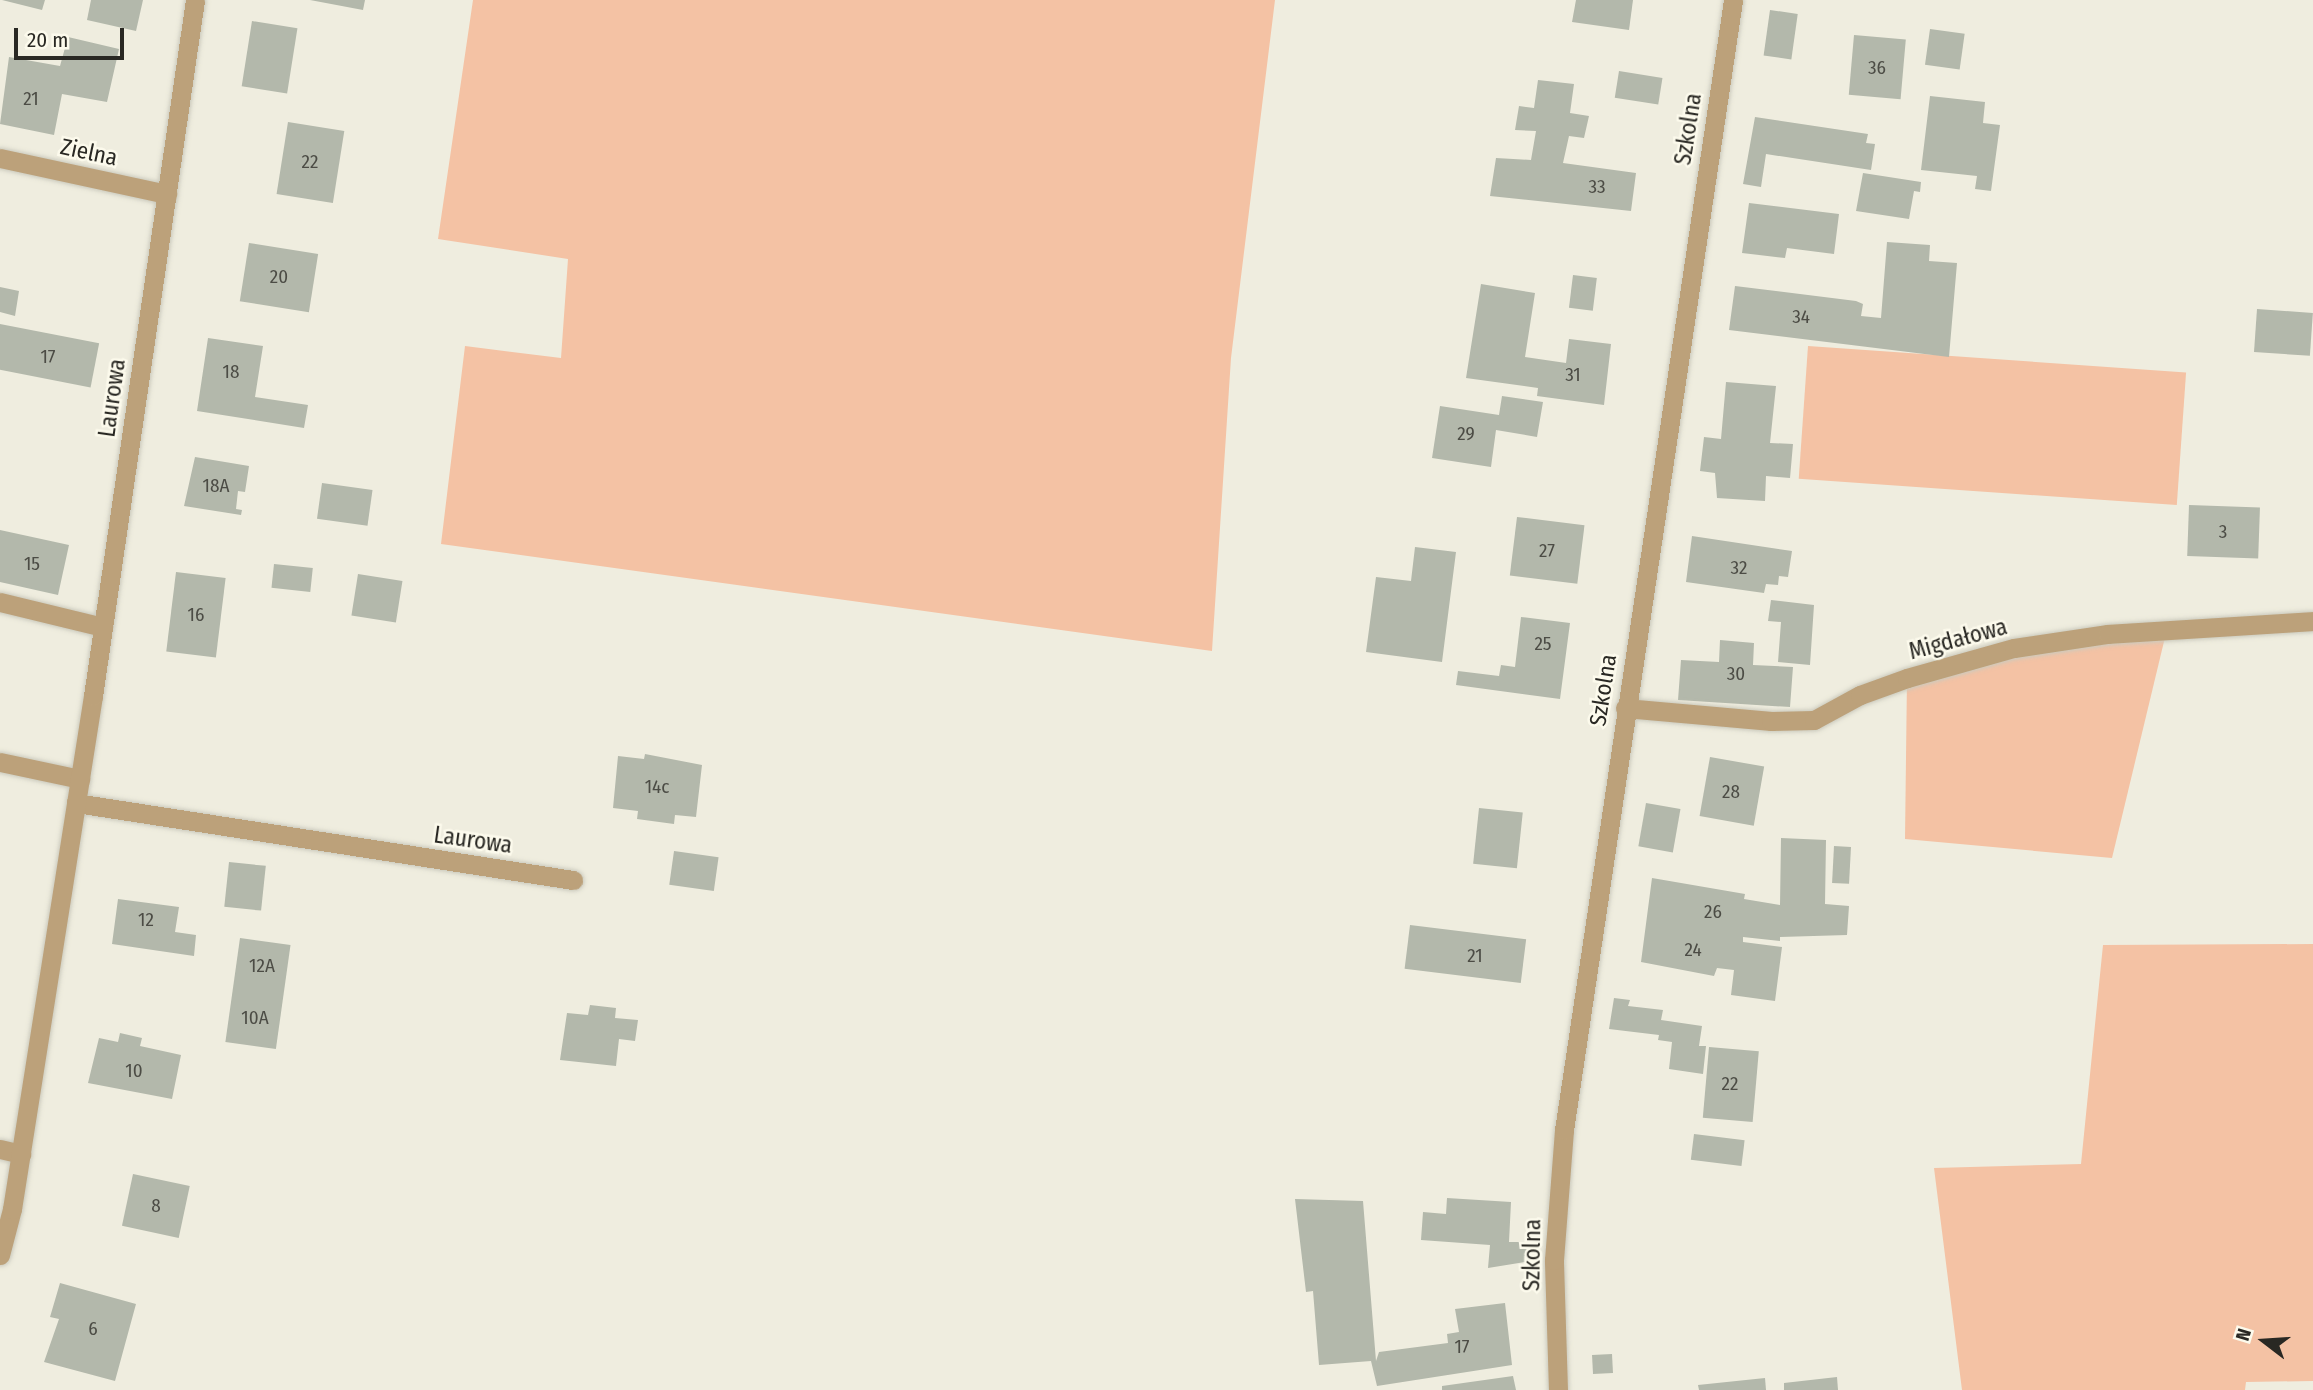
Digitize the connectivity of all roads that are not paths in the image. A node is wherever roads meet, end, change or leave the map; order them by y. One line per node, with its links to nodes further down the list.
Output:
1 (195, 0): 4 (street, Laurowa)
2 (1733, 0): 8 (street, Szkolna)
3 (0, 158): 4 (street, Zielna)
4 (167, 194): 7 (street, Laurowa)
5 (0, 602): 7 (street)
6 (2313, 621): 8 (street, Migdałowa)
7 (103, 627): 10 (street, Laurowa)
8 (1625, 708): 16 (street, Szkolna)
9 (0, 762): 10 (street)
10 (80, 779): 11 (street, Laurowa)
11 (76, 803): 12 (street, Laurowa); 14 (street, Laurowa)
12 (573, 880)
13 (0, 1149): 14 (street)
14 (21, 1154): 15 (street, Laurowa)
15 (0, 1255)
16 (1558, 1390)

